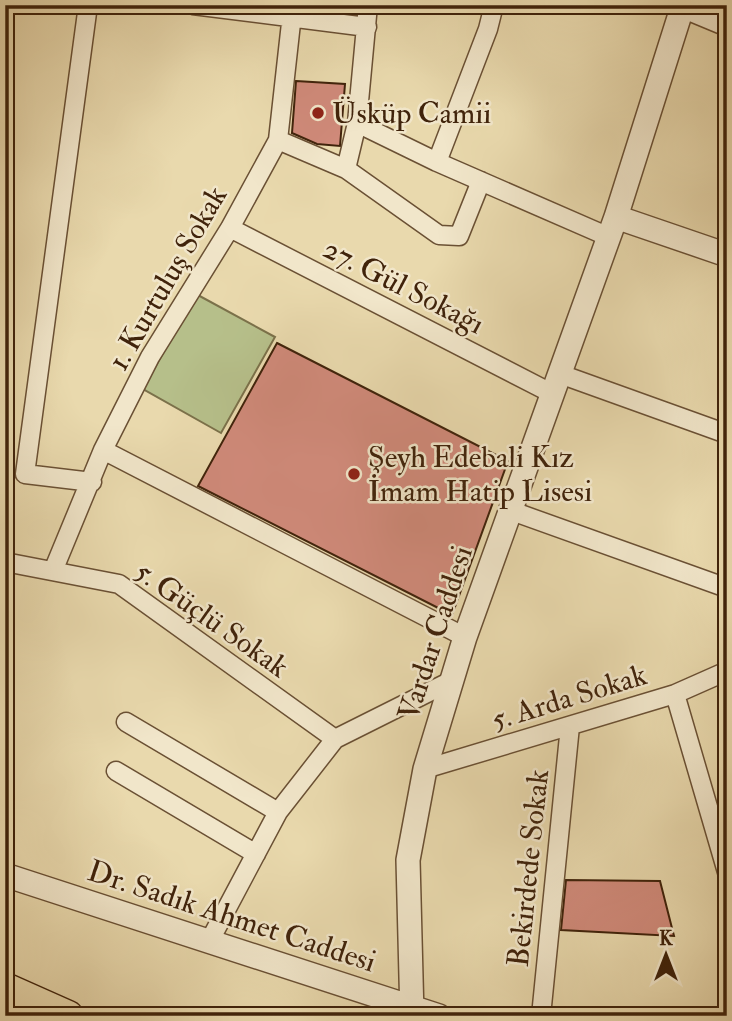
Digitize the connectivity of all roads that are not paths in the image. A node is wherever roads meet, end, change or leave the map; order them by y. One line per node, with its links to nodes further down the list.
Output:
1 (88, 5): 20 (street)
2 (193, 5): 6 (street)
3 (368, 5): 7 (street)
4 (494, 5): 11 (street)
5 (680, 6): 8 (street); 14 (street, Vardar Caddesi)
6 (292, 12): 7 (street); 10 (street, 1. Kurtuluş Sokak)
7 (367, 27): 9 (street)
8 (727, 27)
9 (357, 123): 11 (street); 12 (street)
10 (278, 140): 12 (street); 15 (street, 1. Kurtuluş Sokak)
11 (437, 162): 13 (street)
12 (346, 169): 13 (street)
13 (481, 181): 14 (street)
14 (612, 227): 16 (street); 17 (street, Vardar Caddesi)
15 (230, 228): 17 (street, 27. Gül Sokağı); 19 (street, 1. Kurtuluş Sokak)
16 (727, 255)
17 (556, 384): 18 (street, 27. Gül Sokağı); 21 (street, Vardar Caddesi)
18 (727, 434)
19 (103, 450): 20 (street, 1. Kurtuluş Sokak); 25 (street)
20 (92, 482): 23 (street, 1. Kurtuluş Sokak)
21 (509, 510): 24 (street); 25 (street, Vardar Caddesi)
22 (5, 562): 23 (street, 5. Güçlü Sokak)
23 (53, 571): 31 (street, 5. Güçlü Sokak)
24 (727, 587)
25 (465, 638): 27 (street, Vardar Caddesi)
26 (727, 671): 28 (street, 5. Arda Sokak)
27 (451, 681): 31 (street); 32 (street, Vardar Caddesi)
28 (675, 694): 30 (street, 5. Arda Sokak); 36 (street)
29 (126, 722): 34 (street)
30 (570, 726): 32 (street, 5. Arda Sokak); 43 (street, Bekirdede Sokak)
31 (335, 739): 34 (street)
32 (425, 769): 40 (street, Vardar Caddesi)
33 (116, 771): 35 (street)
34 (278, 812): 35 (street)
35 (256, 854): 38 (street)
36 (727, 872)
37 (5, 875): 38 (street, Dr. Sadık Ahmet Caddesi)
38 (209, 942): 40 (street, Dr. Sadık Ahmet Caddesi)
39 (5, 988): 41 (highway)
40 (412, 1012): 42 (street, Dr. Sadık Ahmet Caddesi)
41 (68, 1016)
42 (439, 1016)
43 (541, 1016)

